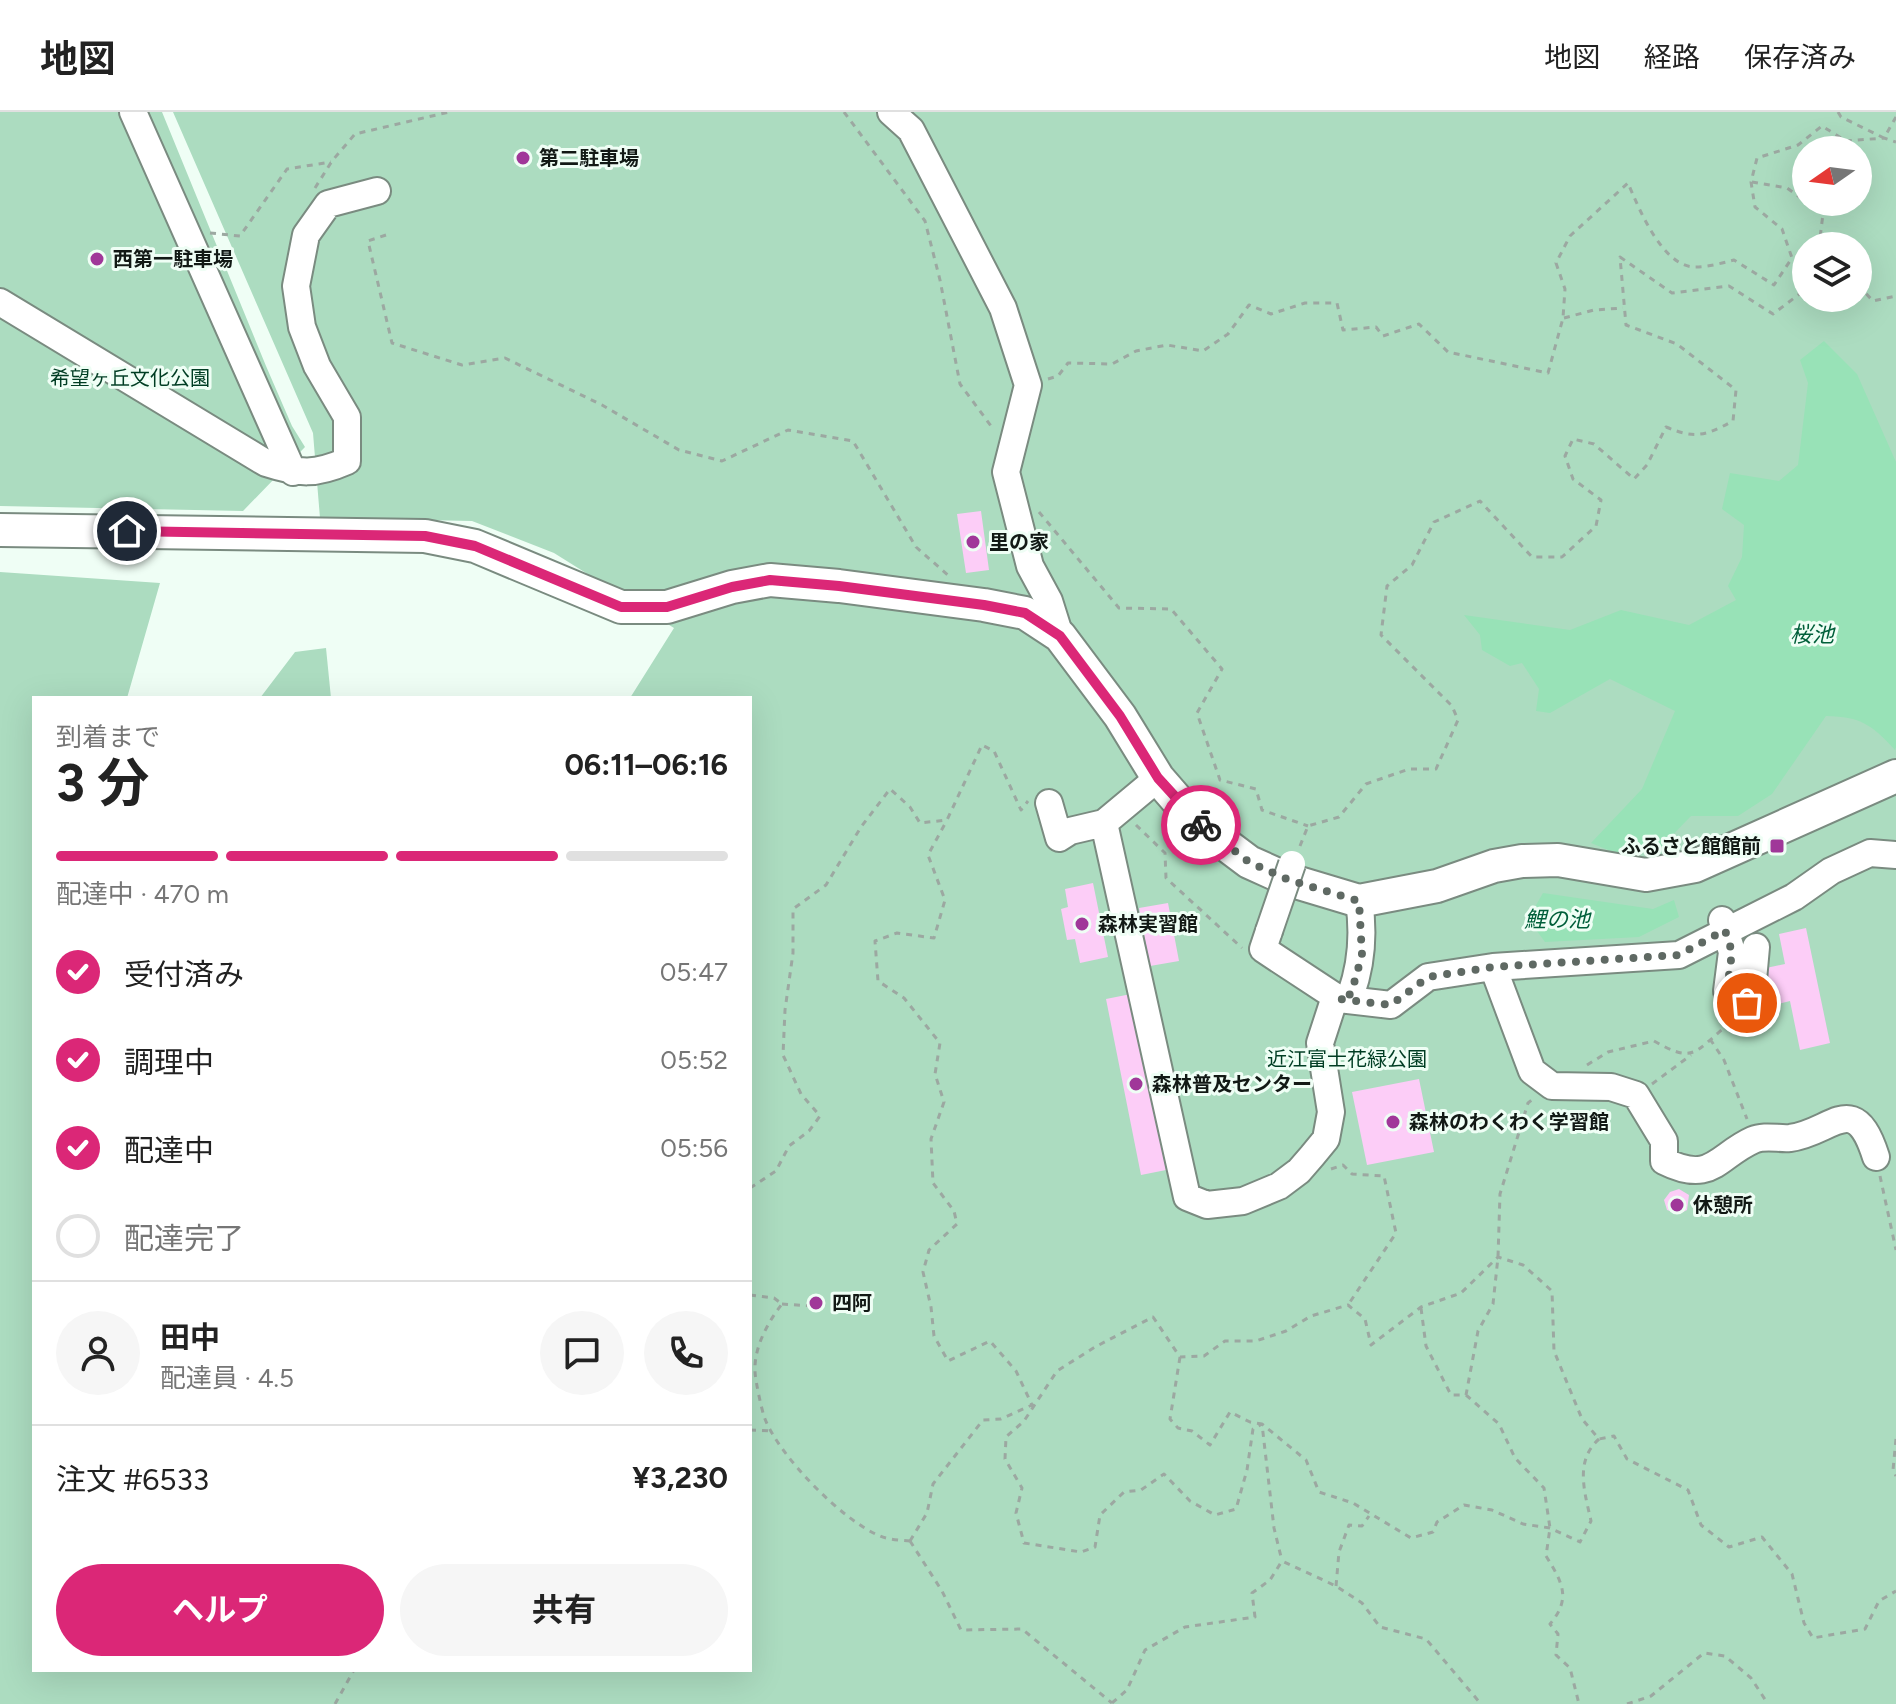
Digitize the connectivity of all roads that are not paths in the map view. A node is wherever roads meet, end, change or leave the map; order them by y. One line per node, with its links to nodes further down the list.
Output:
1 (133, 112): 5 (lane)
2 (891, 112): 7 (lane)
3 (377, 191): 5 (lane)
4 (0, 302): 5 (lane)
5 (293, 472)
6 (0, 530): 7 (main road)
7 (1060, 636): 9 (main road)
8 (1896, 776): 14 (main road)
9 (1158, 778): 11 (lane); 14 (main road)
10 (1041, 799): 11 (lane)
11 (1114, 816): 18 (lane)
12 (1896, 855): 15 (lane)
13 (1292, 864): 18 (lane, bridge)
14 (1359, 901): 18 (lane)
15 (1724, 925): 16 (lane); 17 (lane)
16 (1756, 947)
17 (1493, 967): 18 (lane); 19 (lane)
18 (1339, 999)
19 (1876, 1157)

